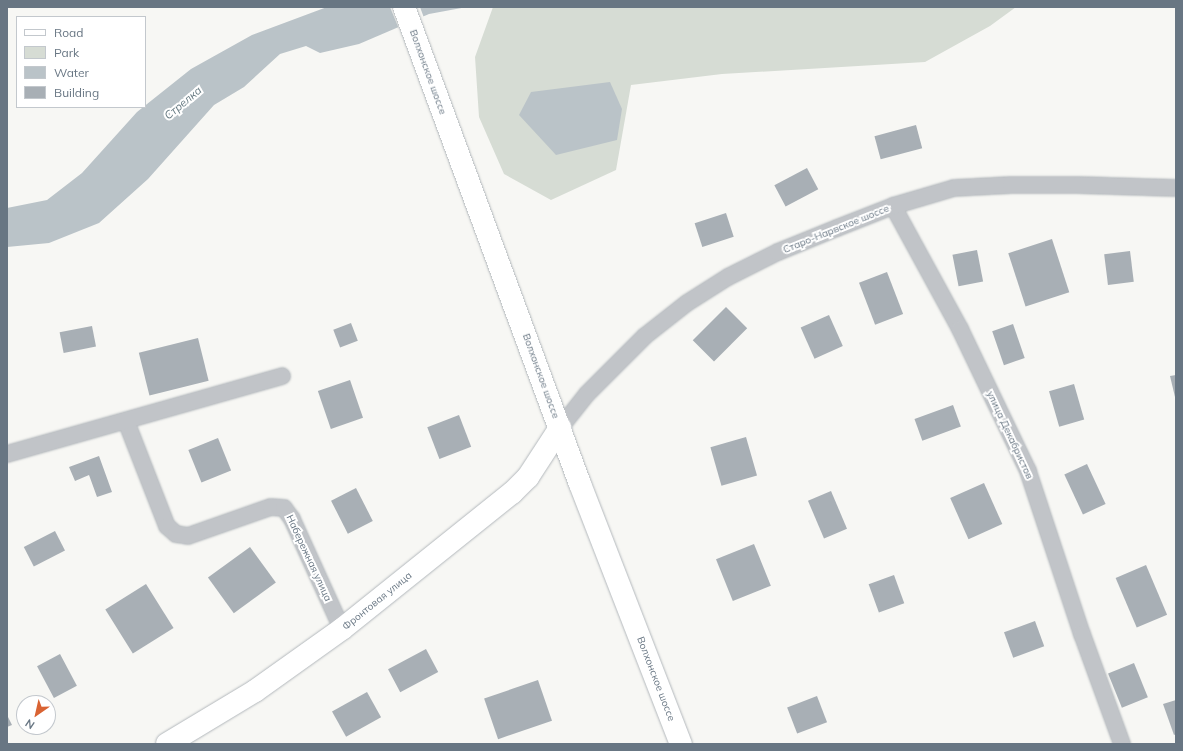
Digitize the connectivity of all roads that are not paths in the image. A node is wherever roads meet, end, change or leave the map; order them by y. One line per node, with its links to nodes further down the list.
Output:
1 (404, 7): 6 (main road, Волхонское шоссе)
2 (1176, 188): 3 (street, Старо-Нарвское шоссе)
3 (893, 206): 6 (street, Старо-Нарвское шоссе); 11 (street, улица Декабристов)
4 (282, 376): 5 (street)
5 (126, 421): 7 (street); 8 (street, Набережная улица)
6 (560, 428): 8 (main road, Фронтовая улица); 10 (main road, Волхонское шоссе)
7 (7, 454)
8 (342, 629): 9 (main road, Фронтовая улица)
9 (179, 741)
10 (681, 744)
11 (1122, 744)

